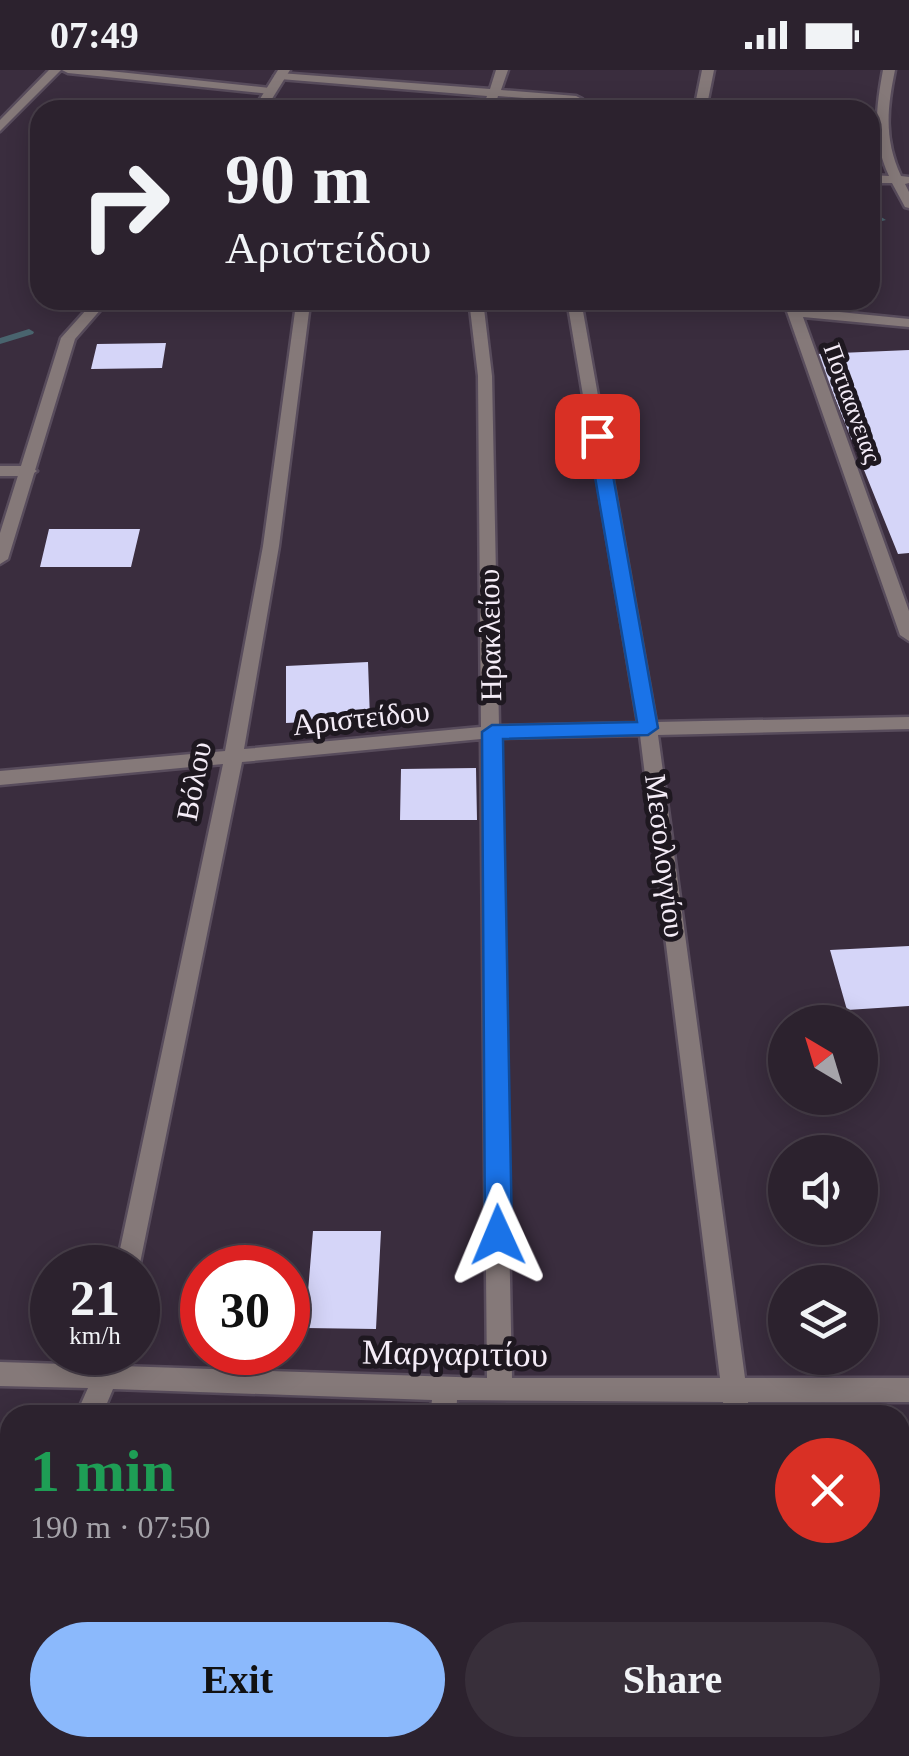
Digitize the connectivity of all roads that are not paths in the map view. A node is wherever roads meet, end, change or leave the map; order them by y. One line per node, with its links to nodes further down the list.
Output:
1 (55, 70): 14 (street)
2 (68, 70): 7 (street)
3 (502, 70): 8 (street)
4 (708, 70): 12 (street)
5 (889, 70): 13 (street)
6 (282, 73): 7 (street); 8 (street)
7 (270, 91): 10 (street)
8 (494, 93): 9 (street); 11 (street)
9 (576, 99)
10 (264, 100)
11 (492, 100)
12 (702, 100)
13 (880, 123)
14 (0, 127)
15 (880, 131): 16 (street)
16 (902, 180): 17 (street)
17 (909, 204)
18 (93, 310): 26 (street)
19 (302, 310): 32 (street, Βόλου)
20 (477, 310): 31 (street, Ηρακλείου)
21 (576, 310): 30 (street, Μεσολογγίου)
22 (793, 310): 28 (street, Ποτιαανειας)
23 (820, 310): 24 (street)
24 (909, 323)
25 (0, 471): 26 (street)
26 (29, 471): 27 (street)
27 (0, 559)
28 (909, 635)
29 (909, 723): 30 (street, Αριστείδου)
30 (648, 728): 31 (street, Αριστείδου); 41 (street, Μεσολογγίου)
31 (492, 732): 32 (street, Αριστείδου); 39 (street, Ηρακλείου)
32 (232, 758): 33 (street, Αριστείδου); 34 (street, Βόλου)
33 (0, 778)
34 (133, 1245)
35 (0, 1374): 37 (street, Μαργαριτίου)
36 (106, 1375): 37 (street)
37 (105, 1379): 38 (street, Μαργαριτίου); 42 (street)
38 (445, 1388): 39 (street, Μαργαριτίου); 43 (street)
39 (500, 1390): 41 (street, Μαργαριτίου)
40 (909, 1390): 41 (street, Μαργαριτίου)
41 (736, 1403)
42 (94, 1405)
43 (443, 1405)

